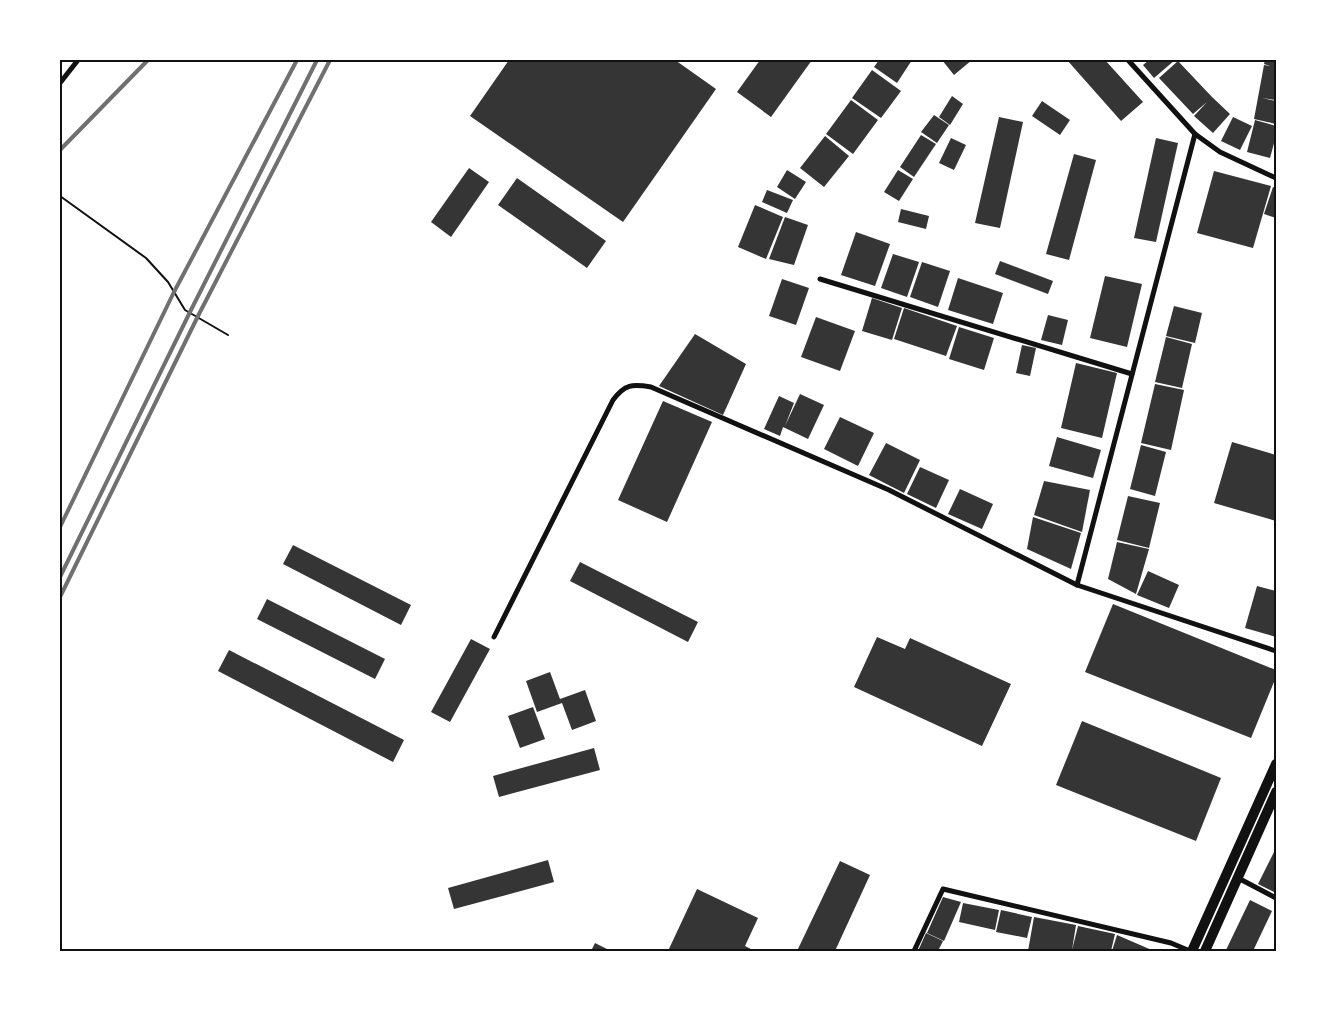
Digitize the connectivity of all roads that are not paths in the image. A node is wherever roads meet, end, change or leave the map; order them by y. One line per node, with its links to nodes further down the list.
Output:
1 (78, 60): 3 (street)
2 (1128, 60): 4 (street)
3 (60, 83)
4 (1195, 134): 5 (street); 7 (street)
5 (1276, 177)
6 (820, 279): 7 (street)
7 (1132, 374): 8 (street)
8 (1077, 585): 9 (street); 10 (street)
9 (494, 636)
10 (1276, 650)
11 (1276, 764): 16 (main road)
12 (1276, 792): 13 (main road)
13 (1238, 878): 14 (street); 17 (main road)
14 (1276, 898)
15 (914, 951): 16 (street)
16 (1191, 951)
17 (1205, 951)

